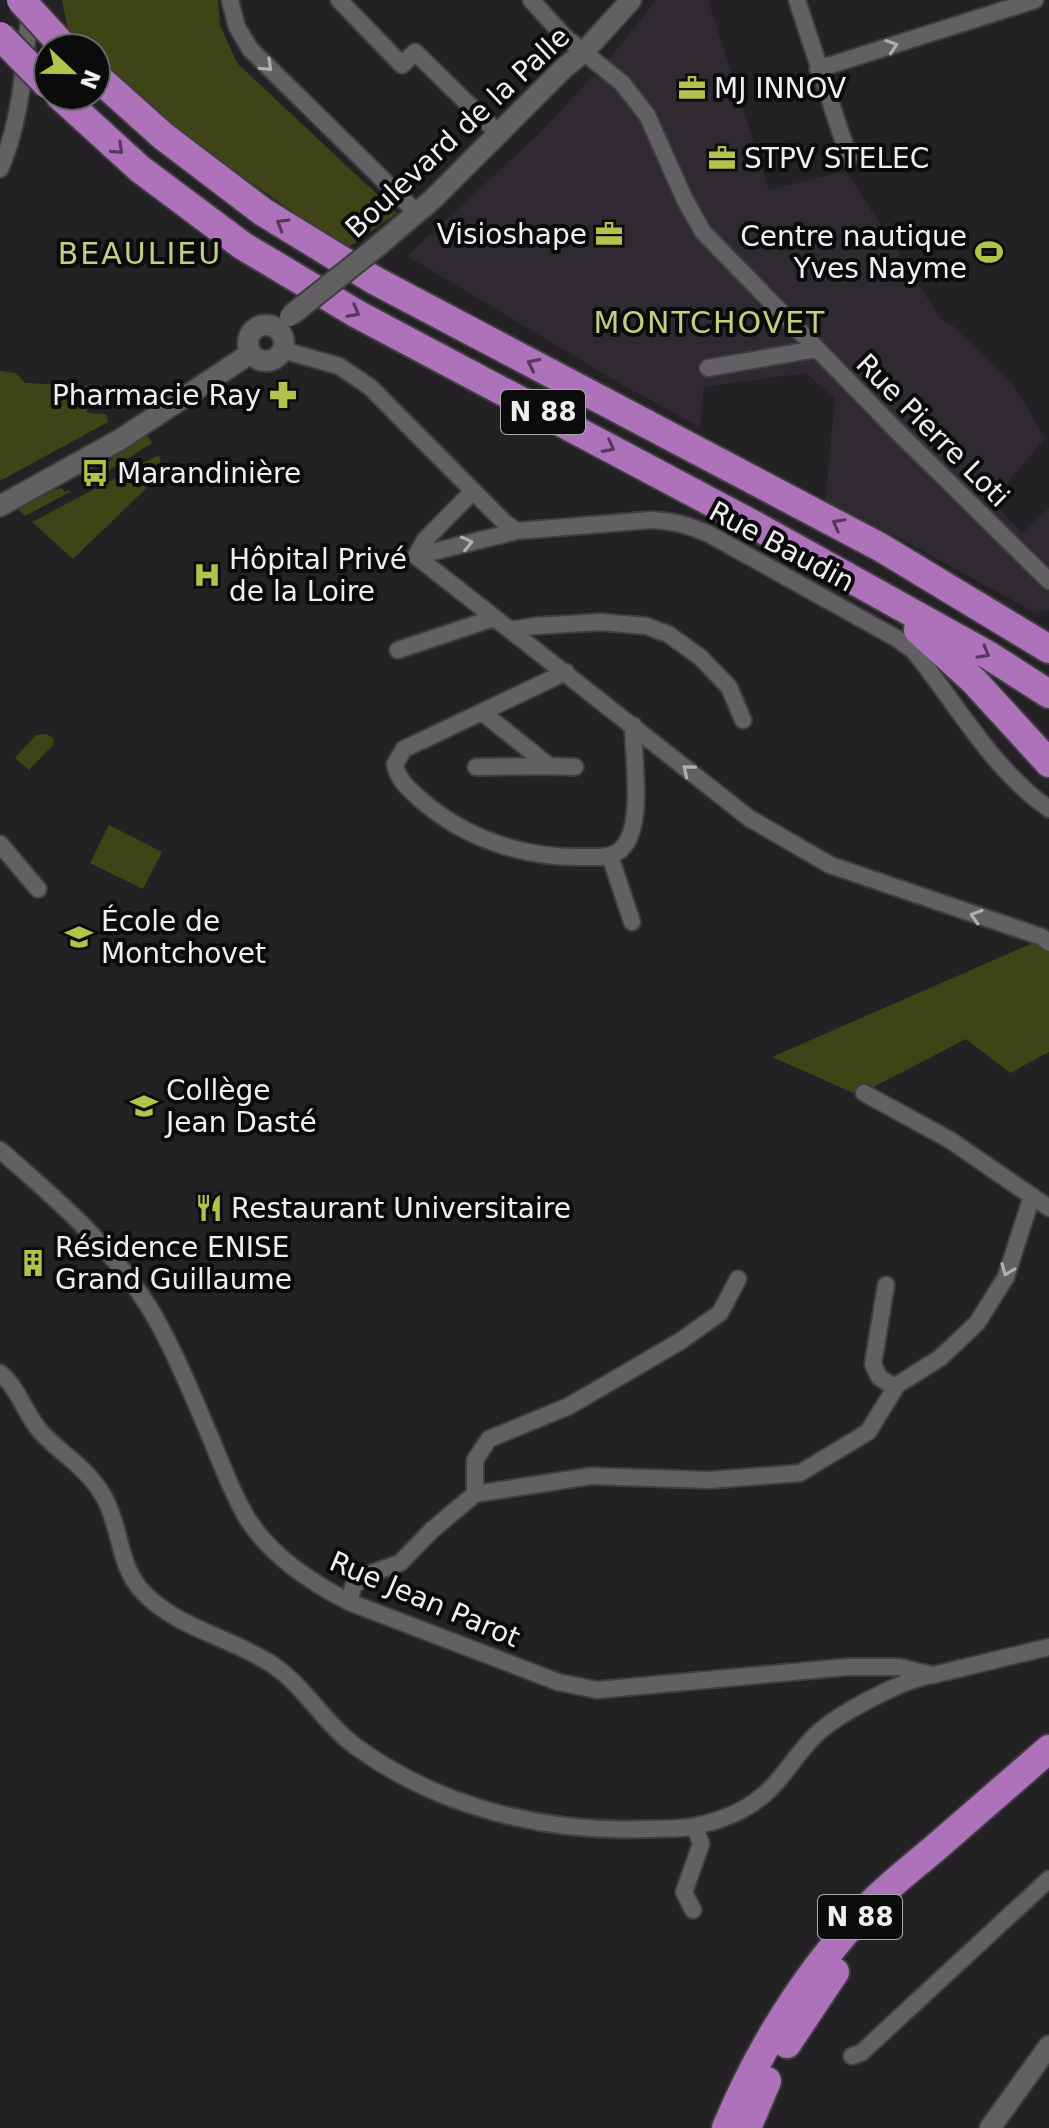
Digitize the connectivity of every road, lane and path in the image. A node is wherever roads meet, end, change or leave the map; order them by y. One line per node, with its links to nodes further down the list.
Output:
1 (21, 0): 9 (highway, bridge)
2 (31, 0): 18 (street)
3 (230, 0): 19 (street, one-way to 19)
4 (339, 0): 16 (street)
5 (531, 0): 11 (street, Rue Pierre Loti)
6 (631, 0): 11 (street, Boulevard de la Palle)
7 (797, 0): 13 (street)
8 (1035, 0): 13 (street, one-way to 8)
9 (50, 32)
10 (0, 36): 12 (highway, bridge)
11 (584, 52): 16 (street, Boulevard de la Palle); 21 (street, Rue Pierre Loti)
12 (32, 69)
13 (818, 69): 17 (street)
14 (112, 90): 28 (highway, N 88, one-way to 14)
15 (78, 112): 31 (highway, N 88, one-way to 31)
16 (500, 135): 19 (street, Boulevard de la Palle)
17 (849, 158)
18 (0, 169)
19 (418, 214): 20 (street, Boulevard de la Palle, bridge)
20 (283, 322): 22 (street); 23 (street, Boulevard de la Palle)
21 (816, 349): 24 (street, Rue Pierre Loti); 30 (street, Rue Pierre Loti)
22 (282, 350): 23 (street, Boulevard de la Palle); 25 (street)
23 (251, 353): 26 (street, Boulevard de la Palle)
24 (708, 368)
25 (473, 491): 27 (street); 29 (street)
26 (0, 506)
27 (517, 531): 29 (street, Rue Baudin, one-way to 27); 46 (street, Rue Baudin)
28 (880, 547): 34 (highway); 35 (highway, N 88)
29 (416, 556): 32 (street)
30 (1049, 581)
31 (853, 582): 38 (highway, N 88, one-way to 38); 42 (highway)
32 (494, 618): 33 (street); 36 (street)
33 (511, 630): 37 (street); 40 (street)
34 (1049, 631)
35 (1049, 649)
36 (398, 650)
37 (566, 672): 39 (street); 41 (street)
38 (1049, 694)
39 (482, 712): 43 (street); 48 (street)
40 (743, 720)
41 (633, 725): 48 (street); 51 (street, one-way to 41)
42 (1049, 763)
43 (549, 766): 44 (street); 45 (street)
44 (476, 767)
45 (575, 767)
46 (1049, 809)
47 (0, 844): 49 (street)
48 (610, 856): 50 (street)
49 (38, 889)
50 (632, 922)
51 (1047, 938)
52 (864, 1093): 54 (street)
53 (0, 1150): 61 (street, Rue Jean Parot)
54 (1032, 1196): 55 (street); 59 (street, one-way to 59)
55 (1049, 1208)
56 (738, 1279): 60 (street)
57 (886, 1285): 59 (street)
58 (0, 1373): 66 (street)
59 (895, 1388): 60 (street)
60 (475, 1494): 61 (street)
61 (349, 1602): 63 (street, Rue Jean Parot)
62 (1049, 1647): 63 (street, Rue Jean Parot)
63 (933, 1675): 66 (street)
64 (1049, 1749): 71 (highway, N 88)
65 (1049, 1774): 72 (highway, N 88)
66 (695, 1827): 68 (street)
67 (1049, 1879): 70 (street)
68 (693, 1910)
69 (1049, 2046): 73 (street)
70 (852, 2056)
71 (726, 2128)
72 (747, 2128)
73 (990, 2128)

